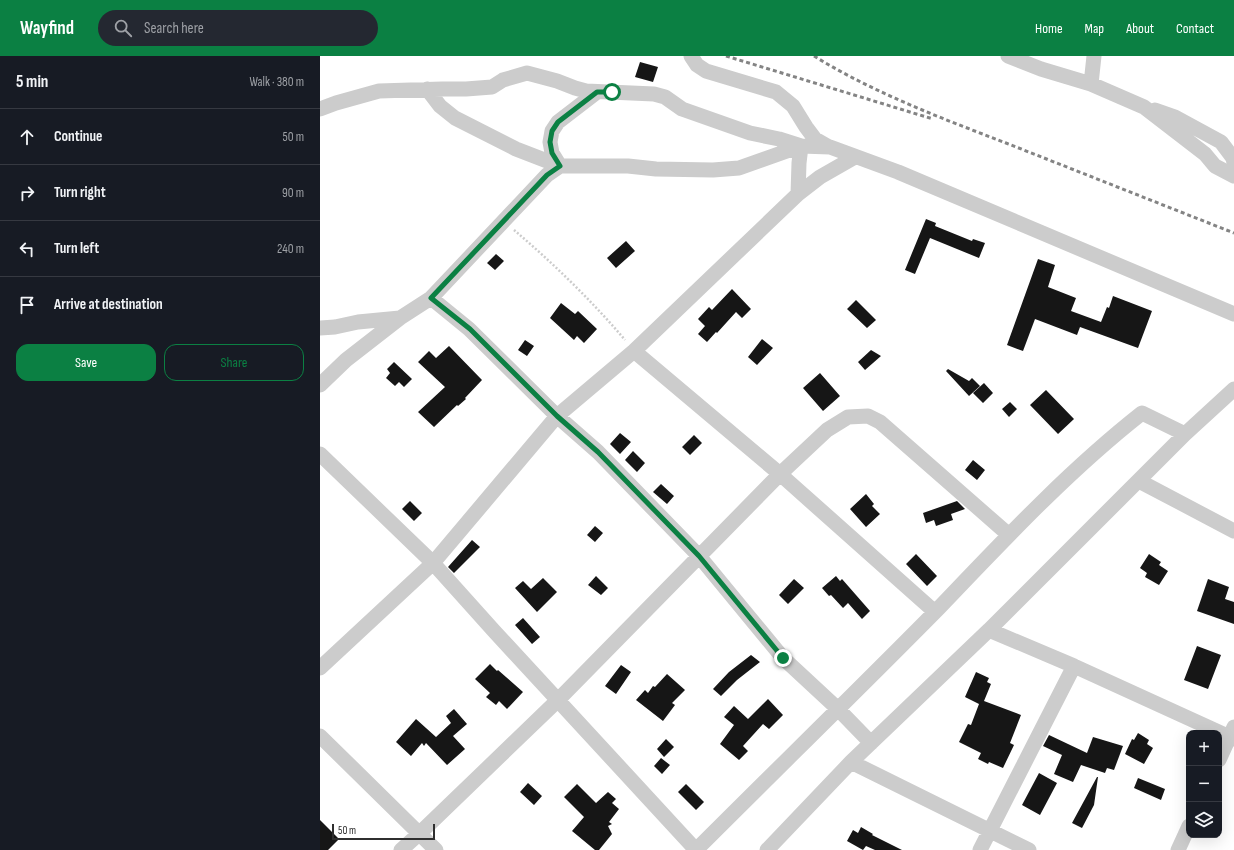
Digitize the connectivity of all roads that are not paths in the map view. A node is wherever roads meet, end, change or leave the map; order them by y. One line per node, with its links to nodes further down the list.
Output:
1 (691, 56): 10 (street)
2 (1008, 56): 4 (street)
3 (1094, 56): 4 (street)
4 (1091, 84): 7 (street)
5 (427, 90): 6 (street); 8 (street); 13 (street)
6 (597, 92): 9 (street); 13 (street)
7 (1144, 107): 12 (street); 14 (street)
8 (320, 109)
9 (801, 146): 10 (street); 13 (street); 15 (street)
10 (830, 147): 11 (street)
11 (855, 157): 15 (street); 17 (street)
12 (1234, 163)
13 (560, 166): 16 (street)
14 (1234, 176)
15 (798, 194): 20 (street)
16 (431, 298): 18 (street); 23 (street)
17 (1234, 314)
18 (400, 318): 19 (street); 21 (street)
19 (320, 328)
20 (634, 351): 23 (street); 26 (street)
21 (320, 386)
22 (1234, 389): 24 (street)
23 (557, 416): 30 (street); 31 (street)
24 (1185, 434): 27 (street); 29 (street)
25 (320, 454): 31 (street)
26 (780, 474): 29 (street); 30 (street); 32 (street)
27 (1139, 481): 28 (street); 33 (street)
28 (1234, 531)
29 (1010, 534): 32 (street)
30 (699, 556): 36 (street); 37 (street)
31 (433, 563): 35 (street); 36 (street)
32 (935, 612): 37 (street)
33 (989, 630): 34 (street); 40 (street)
34 (1074, 666): 38 (street); 43 (street)
35 (320, 668)
36 (558, 700): 44 (street); 48 (street)
37 (838, 709): 40 (street); 48 (street)
38 (1232, 735): 41 (street)
39 (320, 736): 44 (street)
40 (871, 743): 42 (street)
41 (1222, 754)
42 (851, 762): 43 (street); 49 (street)
43 (990, 832): 50 (street); 51 (street)
44 (420, 833): 46 (street); 47 (street)
45 (1186, 833): 52 (street)
46 (401, 850)
47 (436, 850)
48 (696, 850)
49 (767, 850)
50 (980, 850)
51 (1029, 850)
52 (1178, 850)

